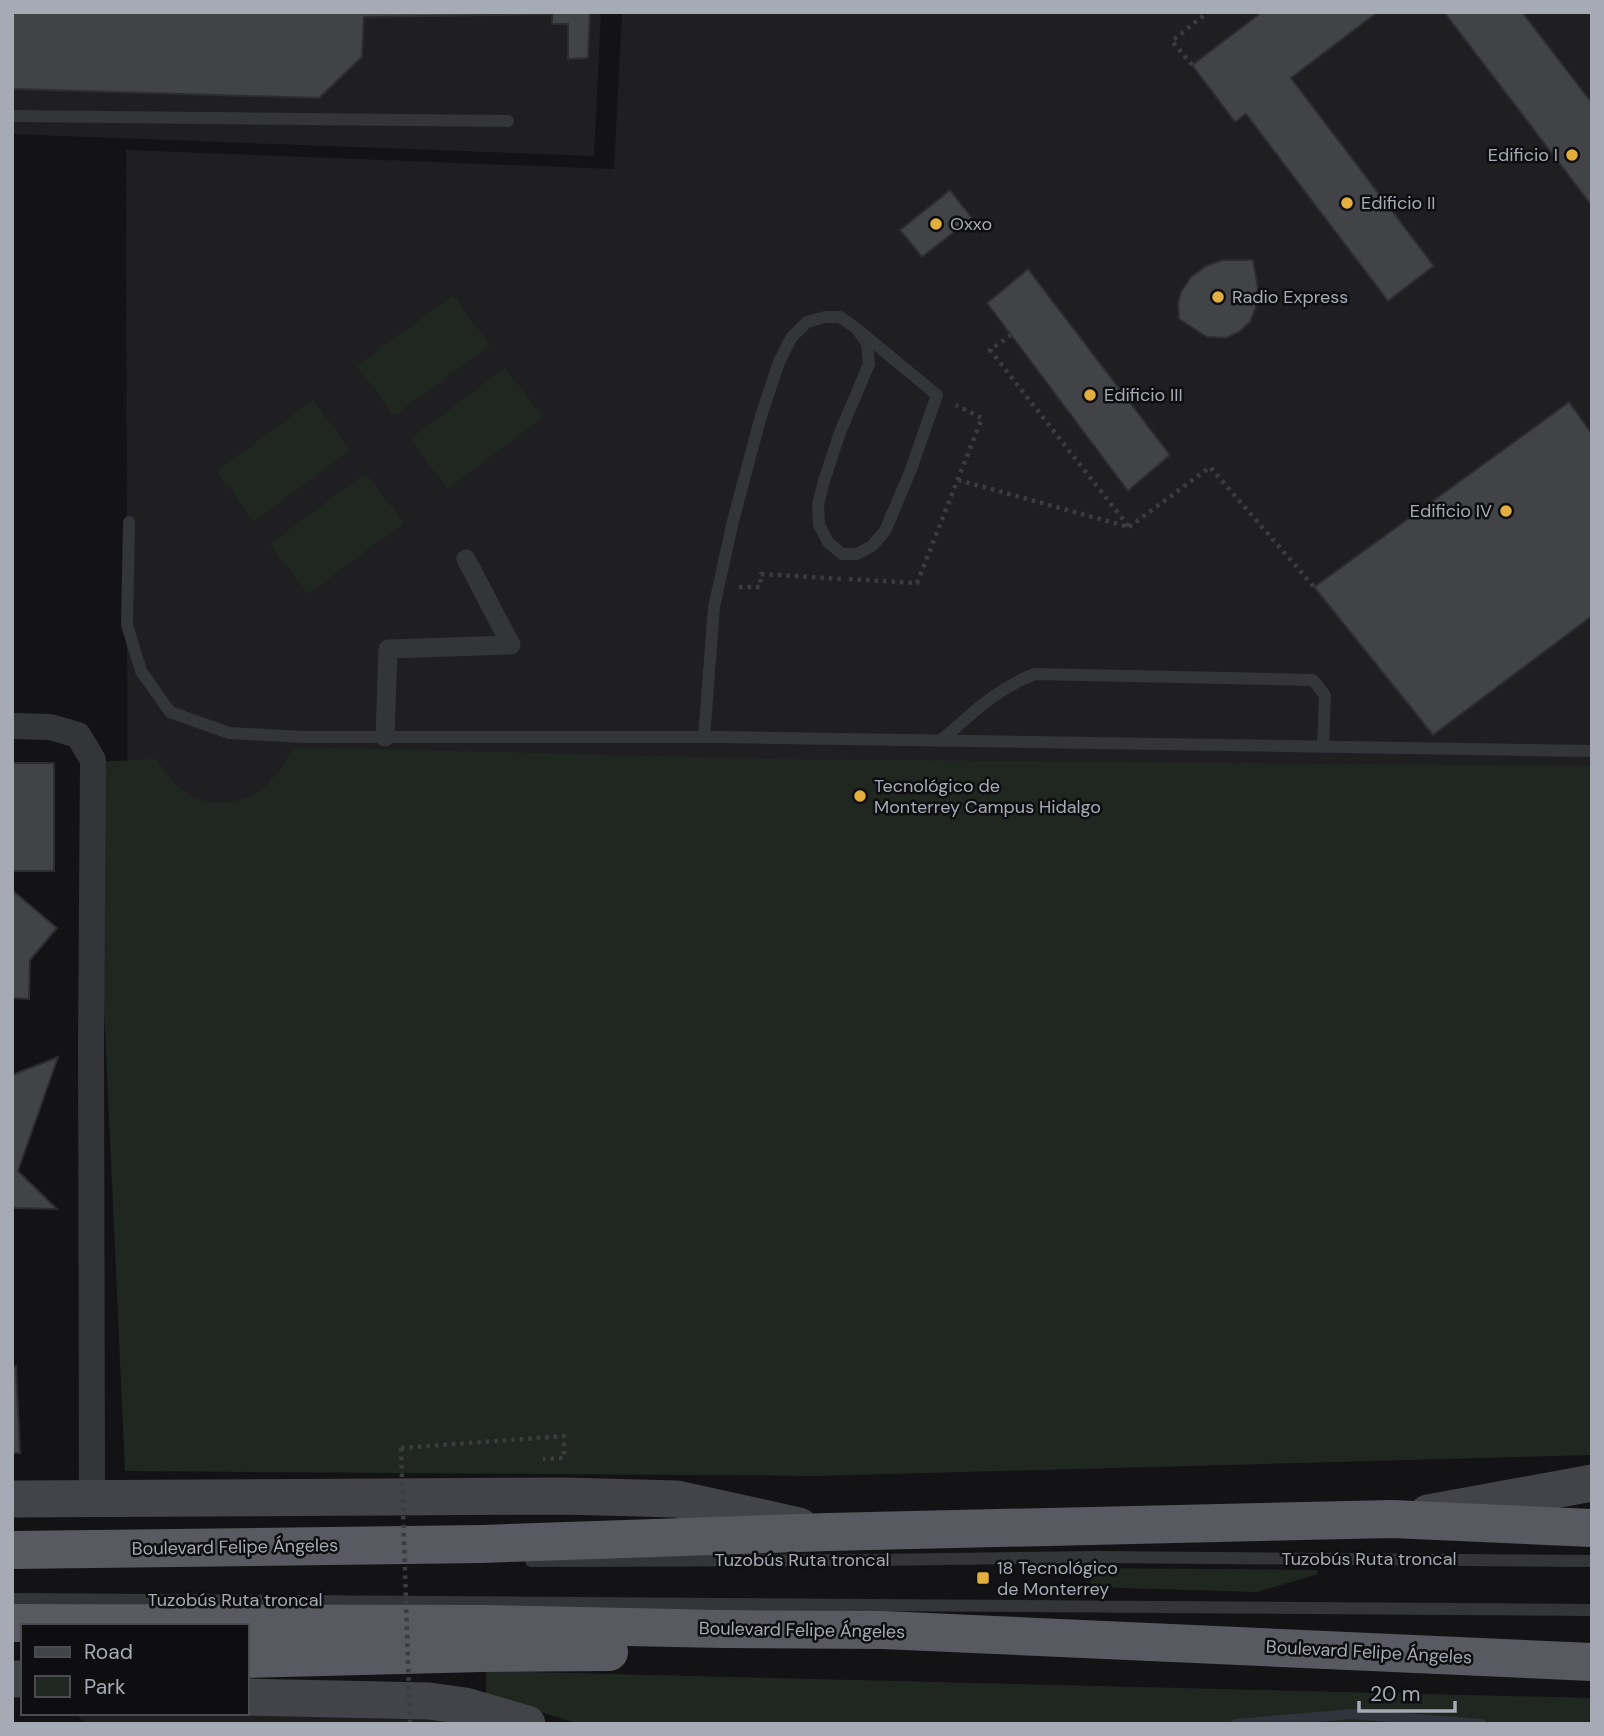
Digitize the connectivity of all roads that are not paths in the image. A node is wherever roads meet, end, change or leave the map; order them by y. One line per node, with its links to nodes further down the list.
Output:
1 (12, 117): 2 (lane)
2 (509, 121)
3 (856, 328): 3 (lane); 8 (lane)
4 (129, 522): 7 (lane)
5 (466, 559): 7 (street)
6 (12, 726): 14 (street)
7 (385, 737): 8 (lane)
8 (704, 737): 9 (lane)
9 (940, 741): 10 (lane); 10 (lane)
10 (1323, 747): 11 (lane)
11 (1592, 751)
12 (1592, 1483): 15 (main road)
13 (12, 1499): 14 (main road)
14 (92, 1499): 17 (main road)
15 (1392, 1520): 16 (highway, Boulevard Felipe Ángeles); 17 (highway, Boulevard Felipe Ángeles)
16 (1592, 1528)
17 (828, 1532): 18 (highway, Boulevard Felipe Ángeles)
18 (12, 1550)
19 (522, 1561): 20 (lane, Tuzobús Ruta troncal)
20 (1592, 1561)
21 (12, 1599): 23 (lane, Tuzobús Ruta troncal)
22 (1592, 1610): 23 (lane, Tuzobús Ruta troncal)
23 (483, 1613): 24 (highway, Boulevard Felipe Ángeles); 25 (highway, Boulevard Felipe Ángeles)
24 (12, 1623)
25 (723, 1629): 26 (highway); 27 (highway, Boulevard Felipe Ángeles)
26 (248, 1659)
27 (1582, 1662)
28 (248, 1697): 29 (main road)
29 (527, 1724)

